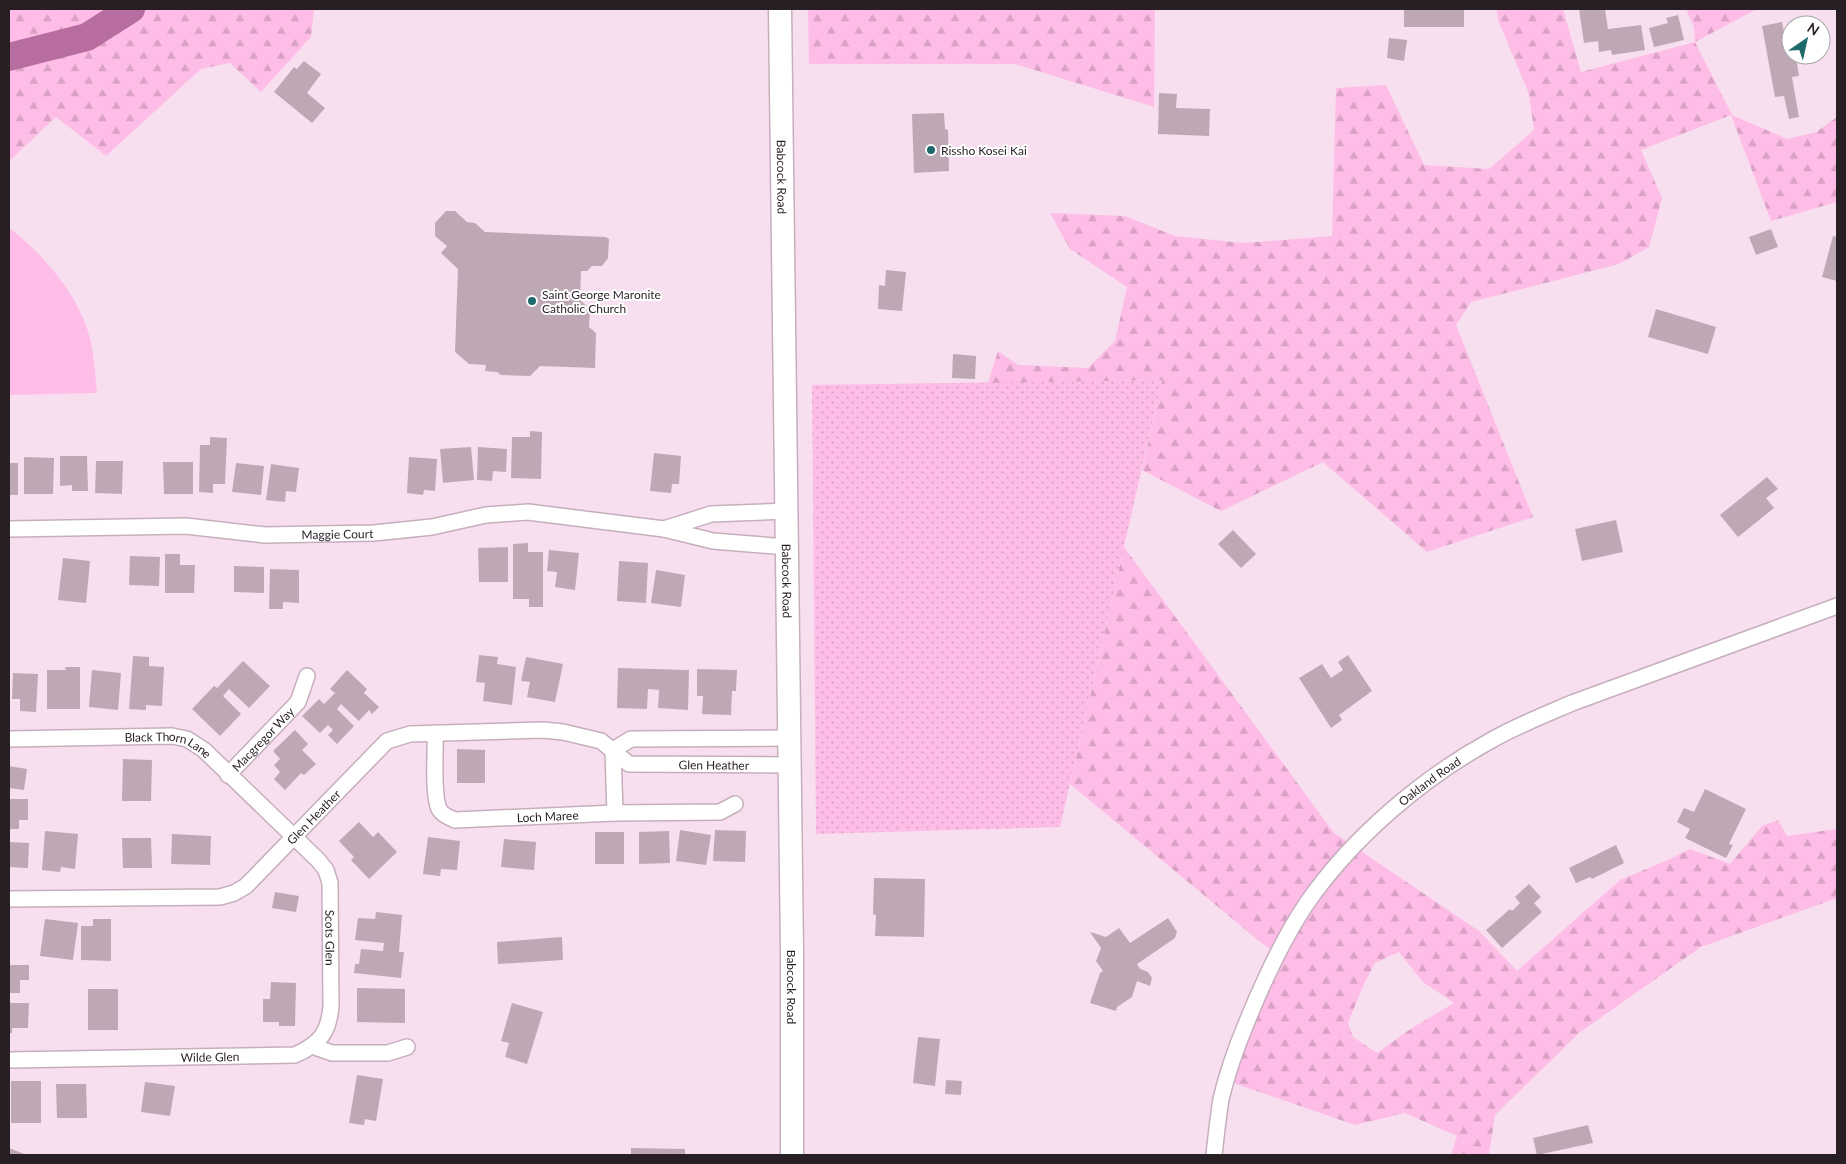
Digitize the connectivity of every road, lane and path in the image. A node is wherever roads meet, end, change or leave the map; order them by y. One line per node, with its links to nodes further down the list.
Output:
1 (780, 9): 2 (main road, Babcock Road)
2 (786, 511): 3 (street, Maggie Court); 5 (main road, Babcock Road)
3 (664, 528): 4 (street, Maggie Court); 5 (street, Maggie Court)
4 (9, 529)
5 (787, 547): 9 (main road, Babcock Road)
6 (1837, 606): 22 (street, Oakland Road)
7 (307, 676): 13 (street, Macgregor Way)
8 (436, 733): 11 (street, Glen Heather); 15 (street, Loch Maree); 16 (street, Glen Heather)
9 (788, 738): 11 (street, Glen Heather); 12 (main road, Babcock Road)
10 (9, 739): 13 (street, Black Thorn Lane)
11 (613, 750): 12 (street, Glen Heather); 15 (street)
12 (789, 765): 21 (main road, Babcock Road)
13 (228, 775): 16 (street, Black Thorn Lane)
14 (735, 804): 15 (street, Loch Maree)
15 (615, 813)
16 (293, 837): 17 (street, Glen Heather); 18 (street, Scots Glen)
17 (9, 898)
18 (312, 1046): 19 (street); 20 (street, Wilde Glen)
19 (407, 1047)
20 (9, 1060)
21 (792, 1155)
22 (1214, 1155)

